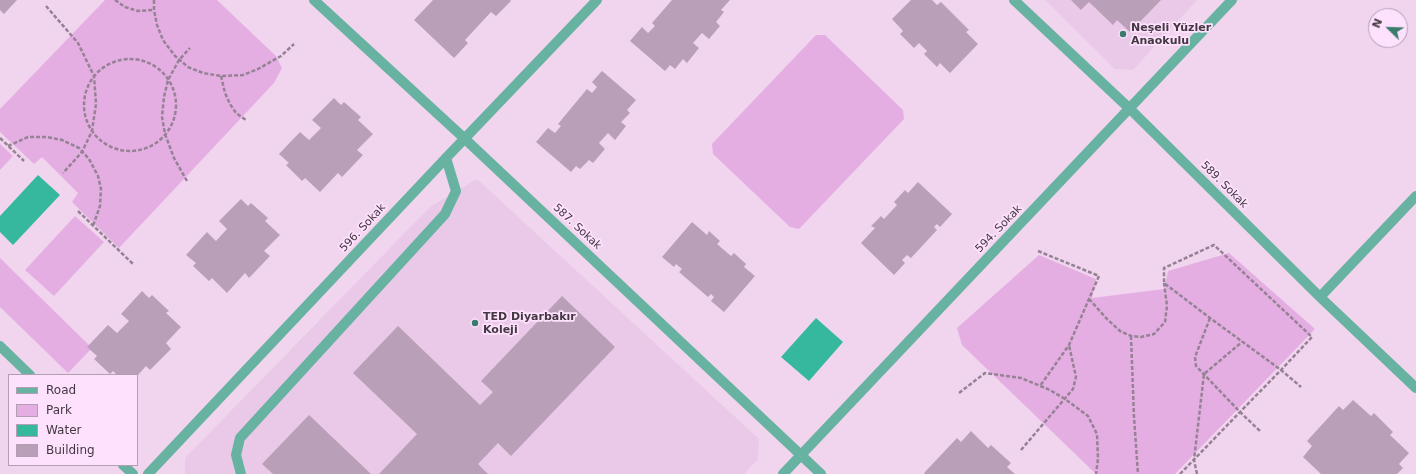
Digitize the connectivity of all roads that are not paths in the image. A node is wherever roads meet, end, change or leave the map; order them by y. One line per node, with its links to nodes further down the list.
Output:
1 (314, 0): 6 (street, 587. Sokak)
2 (597, 0): 6 (street, 596. Sokak)
3 (1014, 0): 5 (street, 589. Sokak)
4 (1232, 0): 5 (street, 594. Sokak)
5 (1130, 109): 9 (street, 589. Sokak); 13 (street, 594. Sokak)
6 (465, 139): 7 (street, 596. Sokak); 13 (street, 587. Sokak)
7 (446, 158): 16 (street, 596. Sokak); 17 (street)
8 (1416, 196): 9 (street)
9 (1320, 297): 12 (street, 589. Sokak)
10 (0, 346): 11 (street)
11 (29, 374)
12 (1416, 388)
13 (801, 455): 18 (street, 594. Sokak); 19 (street, 587. Sokak)
14 (124, 466): 15 (street)
15 (133, 474)
16 (148, 474)
17 (241, 474)
18 (783, 474)
19 (821, 474)

